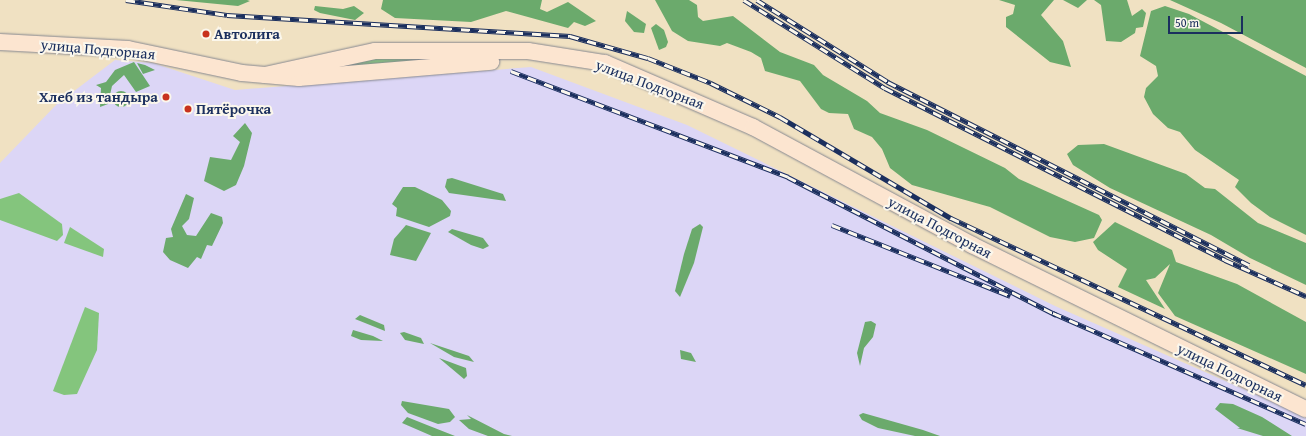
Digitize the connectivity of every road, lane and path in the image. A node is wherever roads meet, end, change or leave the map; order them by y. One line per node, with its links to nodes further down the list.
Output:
1 (0, 42): 3 (main road, улица Подгорная)
2 (571, 57): 3 (main road, улица Подгорная); 3 (main road, улица Подгорная); 4 (main road, улица Подгорная)
3 (265, 75)
4 (1306, 409)

